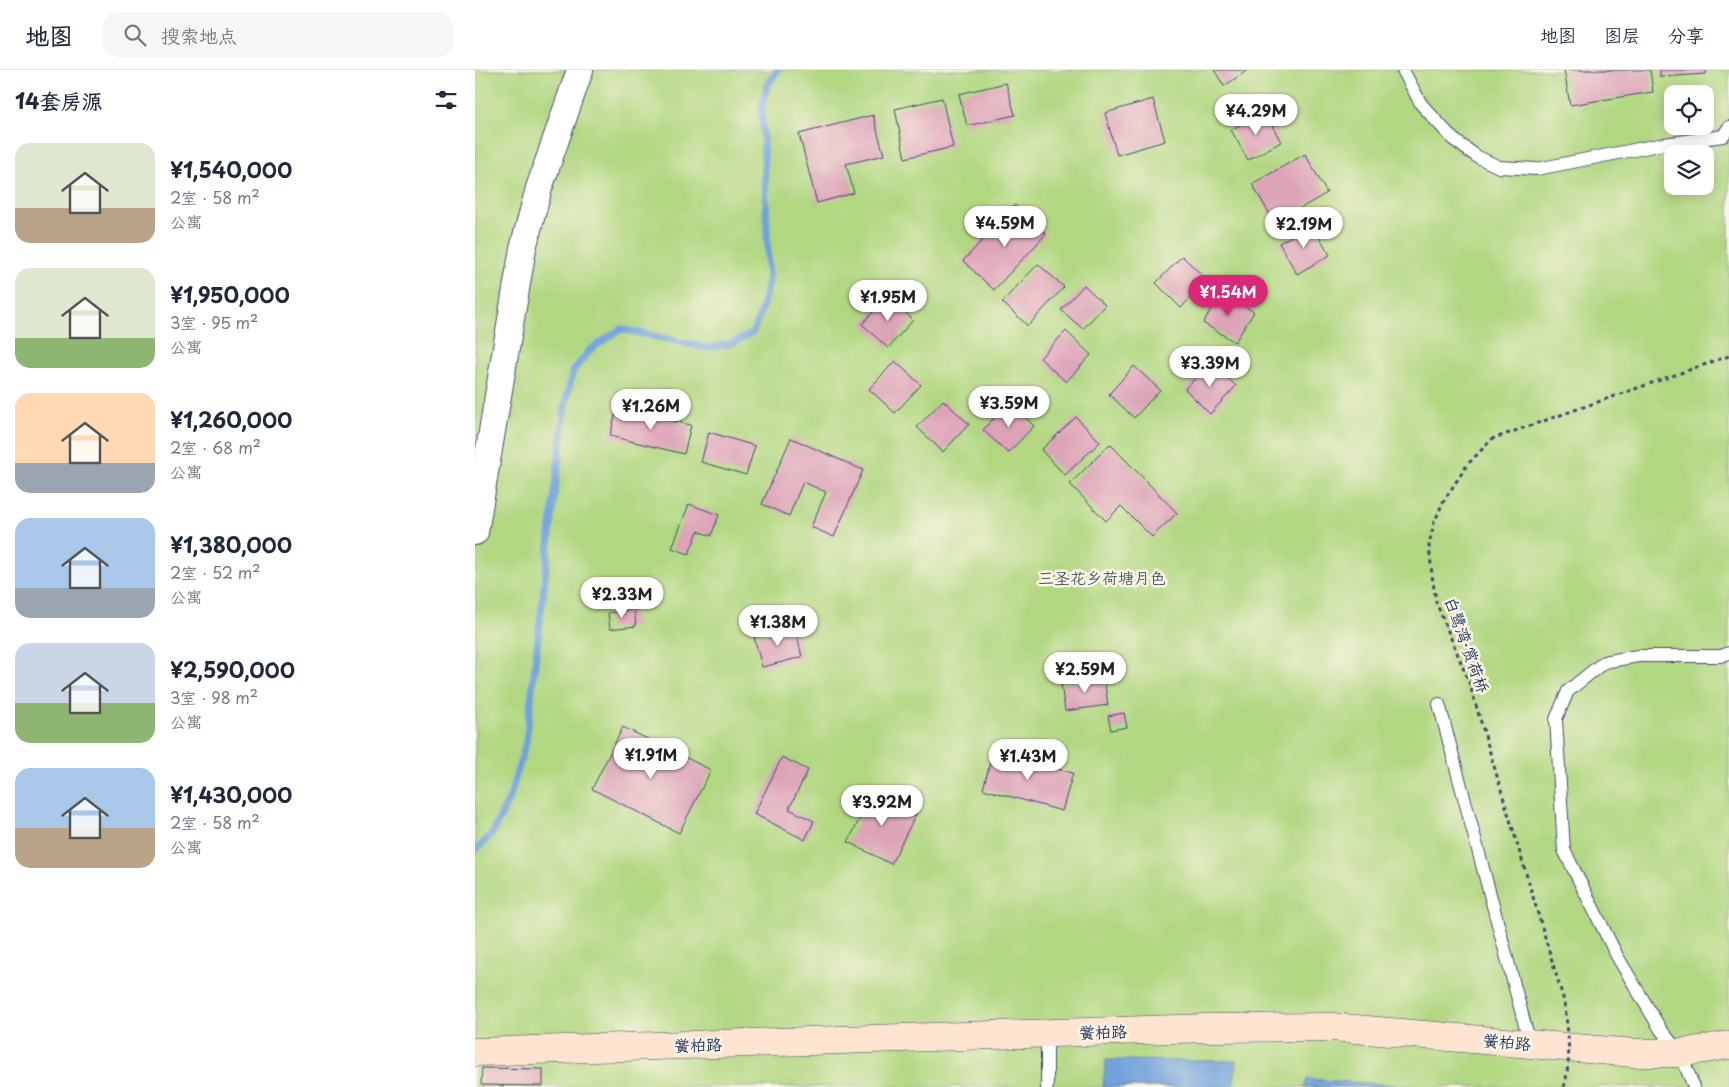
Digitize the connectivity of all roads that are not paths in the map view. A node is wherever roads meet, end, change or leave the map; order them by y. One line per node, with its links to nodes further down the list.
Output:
1 (580, 70): 4 (street)
2 (1403, 70): 3 (lane)
3 (1729, 128)
4 (475, 532)
5 (1729, 653): 11 (lane)
6 (1439, 704): 8 (lane)
7 (1047, 1034): 8 (street, 黉柏路); 10 (street, 黉柏路); 12 (lane)
8 (1530, 1044): 11 (street, 黉柏路)
9 (1729, 1046): 11 (street, 黉柏路)
10 (475, 1052)
11 (1680, 1053): 13 (lane)
12 (1047, 1087)
13 (1694, 1087)

